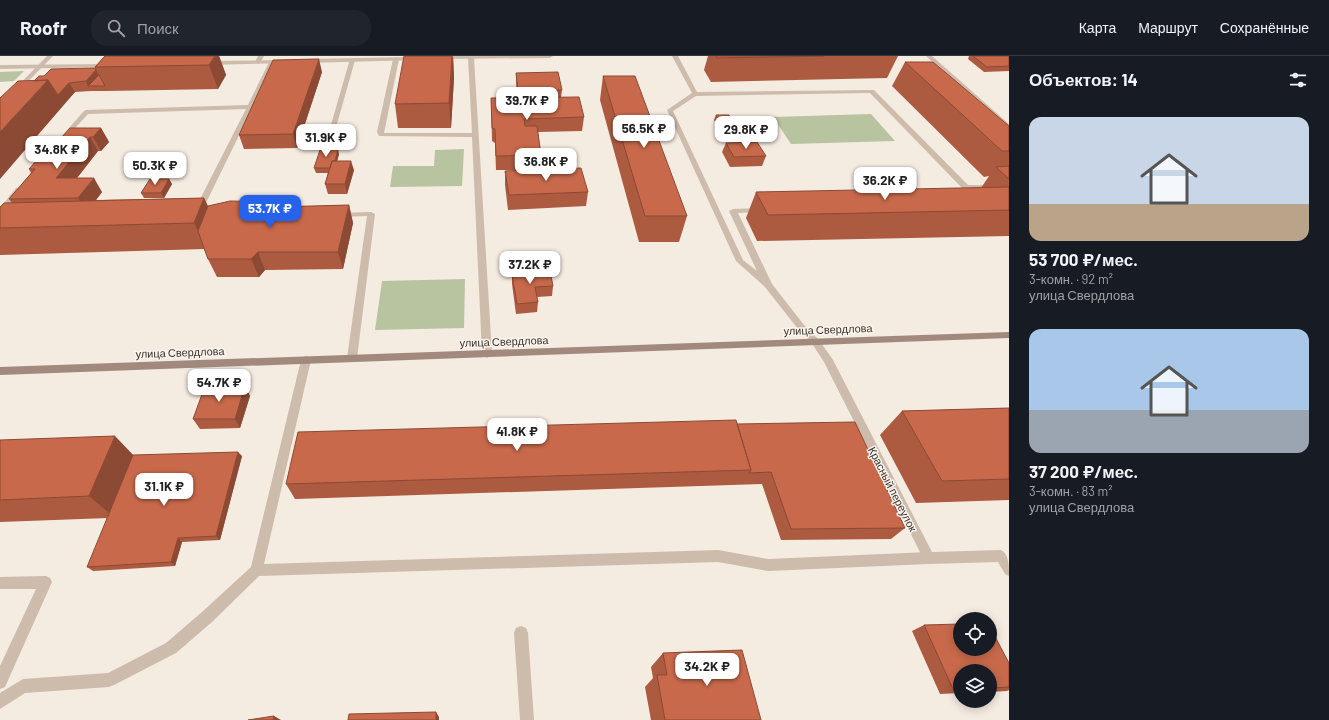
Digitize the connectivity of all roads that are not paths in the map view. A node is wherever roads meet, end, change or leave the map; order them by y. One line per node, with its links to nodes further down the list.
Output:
1 (50, 56): 17 (street)
2 (261, 56): 13 (street)
3 (550, 56): 8 (street)
4 (675, 56): 19 (street)
5 (929, 56): 22 (street)
6 (400, 58): 9 (street); 10 (street); 23 (street)
7 (432, 58): 8 (street)
8 (471, 58): 23 (street)
9 (425, 59)
10 (352, 60): 12 (street); 25 (street)
11 (294, 61): 14 (street)
12 (301, 61)
13 (258, 62): 14 (street); 15 (street)
14 (272, 62): 20 (street)
15 (203, 63)
16 (117, 65): 17 (street)
17 (39, 66): 18 (street); 21 (street)
18 (0, 67)
19 (694, 94): 27 (street); 34 (street)
20 (250, 107): 24 (street); 33 (street)
21 (0, 108)
22 (1009, 127)
23 (475, 135): 37 (street)
24 (61, 141)
25 (327, 149)
26 (25, 183): 31 (street)
27 (966, 187): 28 (street); 29 (street)
28 (1009, 187)
29 (975, 197)
30 (772, 210): 34 (street)
31 (0, 213)
32 (332, 216): 38 (street)
33 (194, 220)
34 (768, 285): 36 (street, Красный переулок)
35 (1009, 335): 36 (street, улица Свердлова)
36 (816, 342): 37 (street, улица Свердлова); 42 (street, Красный переулок)
37 (487, 354): 38 (street, улица Свердлова)
38 (352, 358): 39 (street, улица Свердлова)
39 (306, 360): 40 (street, улица Свердлова); 43 (street)
40 (0, 371)
41 (1005, 556): 42 (street); 44 (street)
42 (929, 558): 43 (street)
43 (256, 570): 48 (street)
44 (1009, 570)
45 (0, 583): 47 (street)
46 (520, 632): 49 (street)
47 (0, 682)
48 (0, 702)
49 (527, 720)

